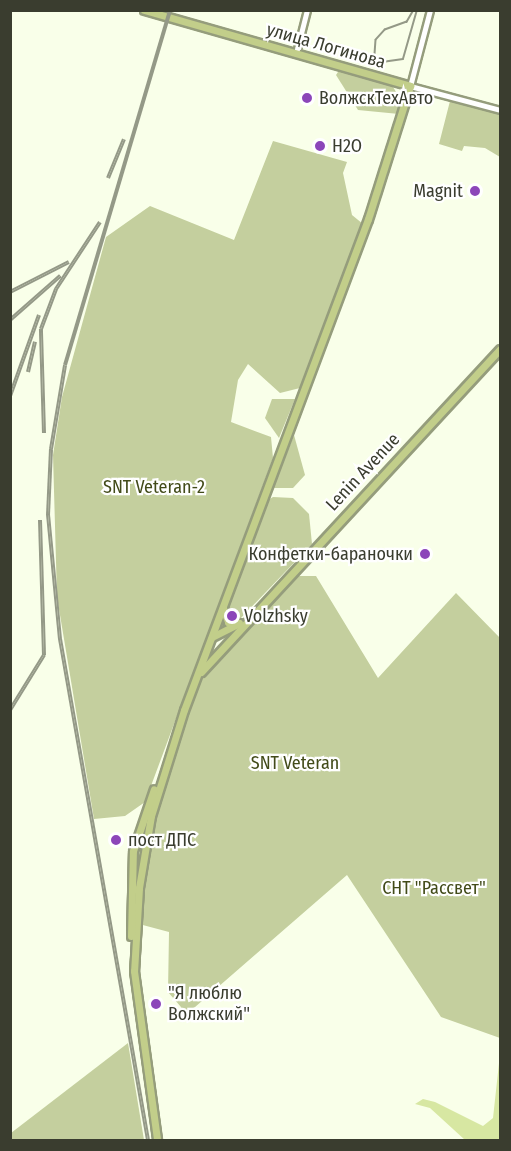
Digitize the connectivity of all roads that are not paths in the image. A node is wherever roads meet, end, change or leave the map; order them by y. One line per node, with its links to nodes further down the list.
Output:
1 (144, 10): 4 (main road, улица Логинова)
2 (307, 10): 4 (street)
3 (430, 10): 5 (street)
4 (296, 53): 5 (main road, улица Логинова)
5 (410, 86): 6 (street, улица Логинова); 8 (main road)
6 (501, 110)
7 (501, 349): 9 (main road, Lenin Avenue)
8 (223, 606): 10 (main road); 11 (main road)
9 (248, 616): 10 (main road, Lenin Avenue); 12 (main road, Lenin Avenue)
10 (239, 623): 11 (main road, Lenin Avenue)
11 (214, 637): 12 (main road); 13 (main road)
12 (230, 638): 13 (main road, Lenin Avenue)
13 (194, 681): 14 (main road)
14 (164, 767): 15 (main road); 16 (main road)
15 (133, 851): 16 (main road); 17 (main road)
16 (143, 853): 18 (main road)
17 (131, 863): 18 (main road); 19 (main road)
18 (141, 865): 19 (main road)
19 (134, 971): 20 (main road)
20 (157, 1140)

